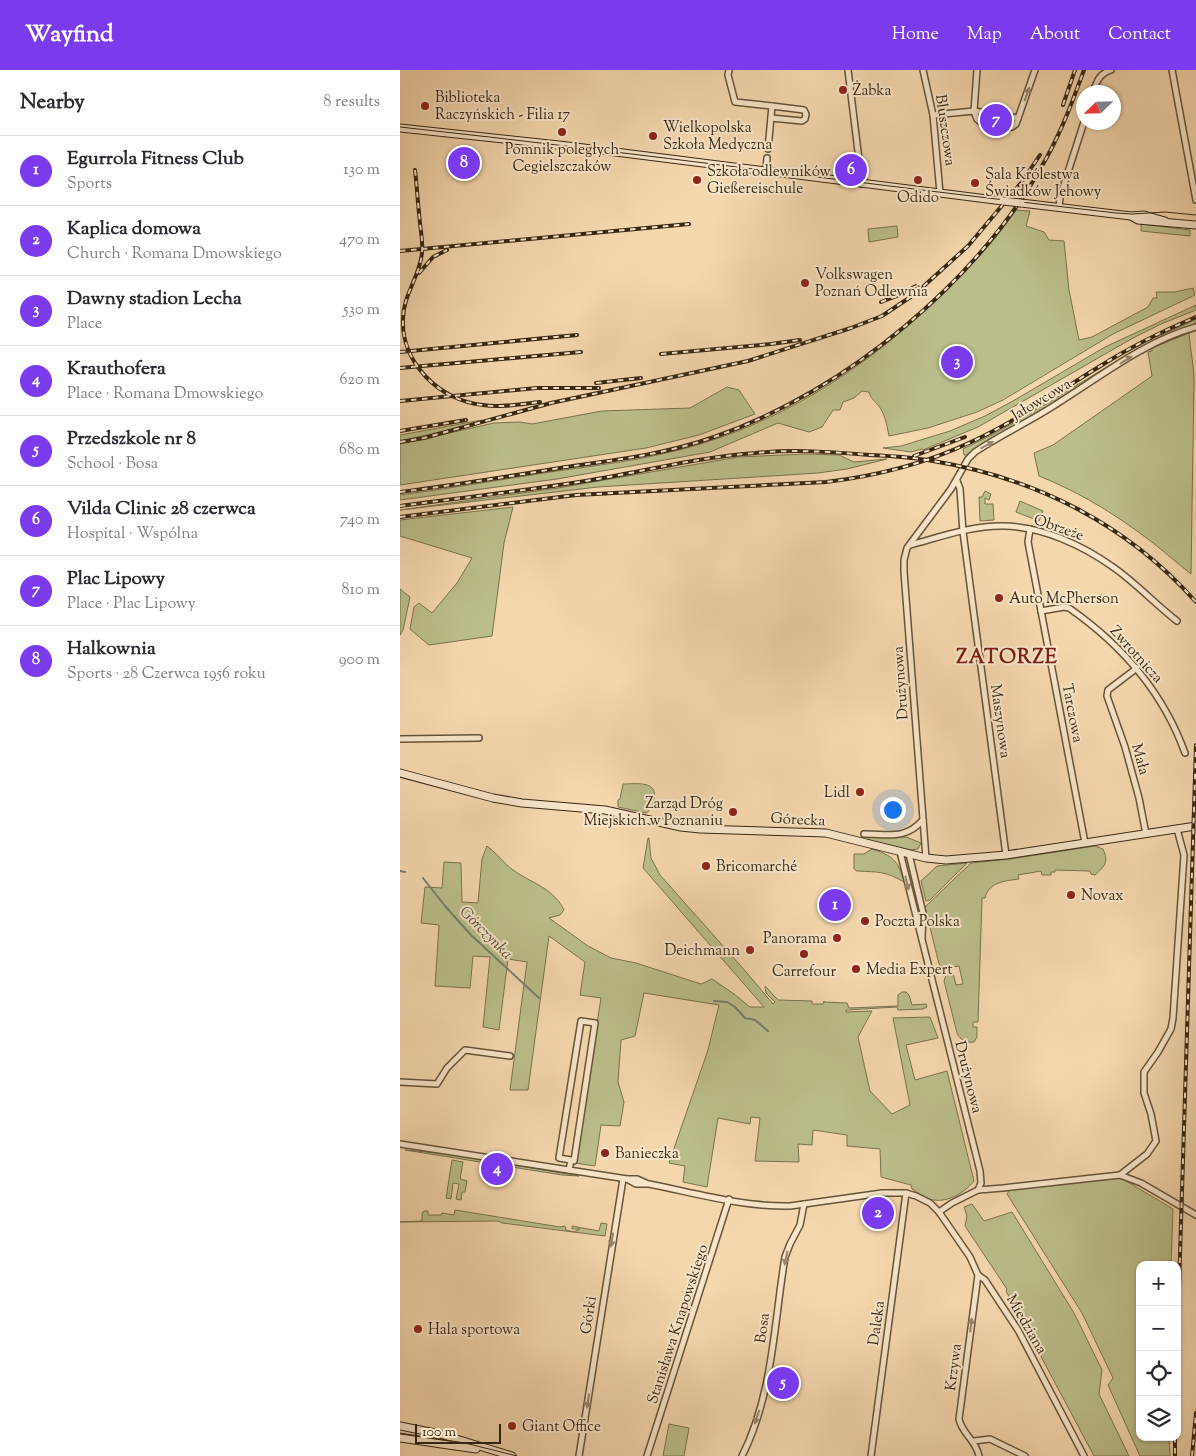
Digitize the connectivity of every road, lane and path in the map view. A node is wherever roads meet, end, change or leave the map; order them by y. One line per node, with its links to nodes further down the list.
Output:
1 (729, 70): 9 (street)
2 (848, 70): 19 (street)
3 (923, 70): 11 (street, Bluszczowa)
4 (977, 70): 10 (street)
5 (1035, 70): 13 (street, one-way to 5)
6 (1112, 70): 8 (street)
7 (1172, 70): 21 (street)
8 (1095, 85)
9 (772, 106): 12 (street); 12 (street)
10 (974, 111): 11 (street); 13 (street); 13 (street)
11 (933, 115): 20 (street, Bluszczowa)
12 (771, 118): 16 (street)
13 (1018, 118)
14 (400, 128): 18 (street)
15 (1081, 130): 22 (street)
16 (768, 149)
17 (767, 158): 18 (street)
18 (766, 171): 19 (street)
19 (862, 184): 20 (street)
20 (940, 193): 22 (street, bridge)
21 (1196, 200)
22 (1059, 208): 23 (street)
23 (1196, 225)
24 (1196, 326): 25 (street, Jałowcowa, one-way to 24)
25 (957, 481): 27 (street); 28 (street, Jałowcowa)
26 (1030, 529): 27 (street, Obrzeże); 29 (street, Tarczowa); 30 (street, Obrzeże)
27 (963, 532): 28 (street, Obrzeże); 44 (street, Maszynowa)
28 (910, 545): 36 (street, Drużynowa)
29 (1041, 611): 31 (street, Zwrotnicza); 41 (street, Tarczowa)
30 (1177, 621)
31 (1137, 668): 34 (street, Zwrotnicza); 40 (street, Mała)
32 (479, 738): 33 (street)
33 (400, 739)
34 (1185, 753)
35 (400, 773): 42 (street, Górecka)
36 (923, 820): 39 (street); 45 (street, Drużynowa)
37 (1196, 826): 38 (street, Górecka)
38 (1177, 829): 40 (street, Górecka); 52 (street)
39 (864, 834)
40 (1146, 834): 41 (street, Górecka)
41 (1084, 843): 44 (street, Górecka)
42 (900, 852): 43 (street, Górecka); 46 (street, Drużynowa, one-way to 46)
43 (909, 854): 45 (street, Górecka); 46 (street, Drużynowa)
44 (1006, 855): 45 (street, Górecka)
45 (926, 858)
46 (922, 942): 54 (street, Drużynowa)
47 (510, 1056): 48 (street)
48 (400, 1082)
49 (400, 1144): 51 (street)
50 (571, 1160): 50 (street); 51 (street)
51 (569, 1170): 53 (street)
52 (1120, 1175): 54 (street); 59 (street)
53 (625, 1179): 56 (street); 66 (street, Górki, one-way to 66)
54 (978, 1190): 58 (street)
55 (906, 1193): 57 (street); 58 (street); 69 (street, Daleka)
56 (729, 1199): 57 (street); 67 (street, Stanisława Knapowskiego)
57 (804, 1204): 68 (street, Bosa, one-way to 68)
58 (939, 1212): 60 (street, Miedziana)
59 (1196, 1215)
60 (978, 1275): 63 (street, Krzywa, one-way to 60); 72 (street, Miedziana)
61 (400, 1426): 64 (street)
62 (400, 1438): 64 (street)
63 (974, 1441): 70 (street, Krzywa); 71 (street)
64 (491, 1450): 65 (street)
65 (512, 1456)
66 (579, 1456)
67 (647, 1456)
68 (742, 1456)
69 (871, 1456)
70 (979, 1456)
71 (1025, 1456)
72 (1084, 1456)

